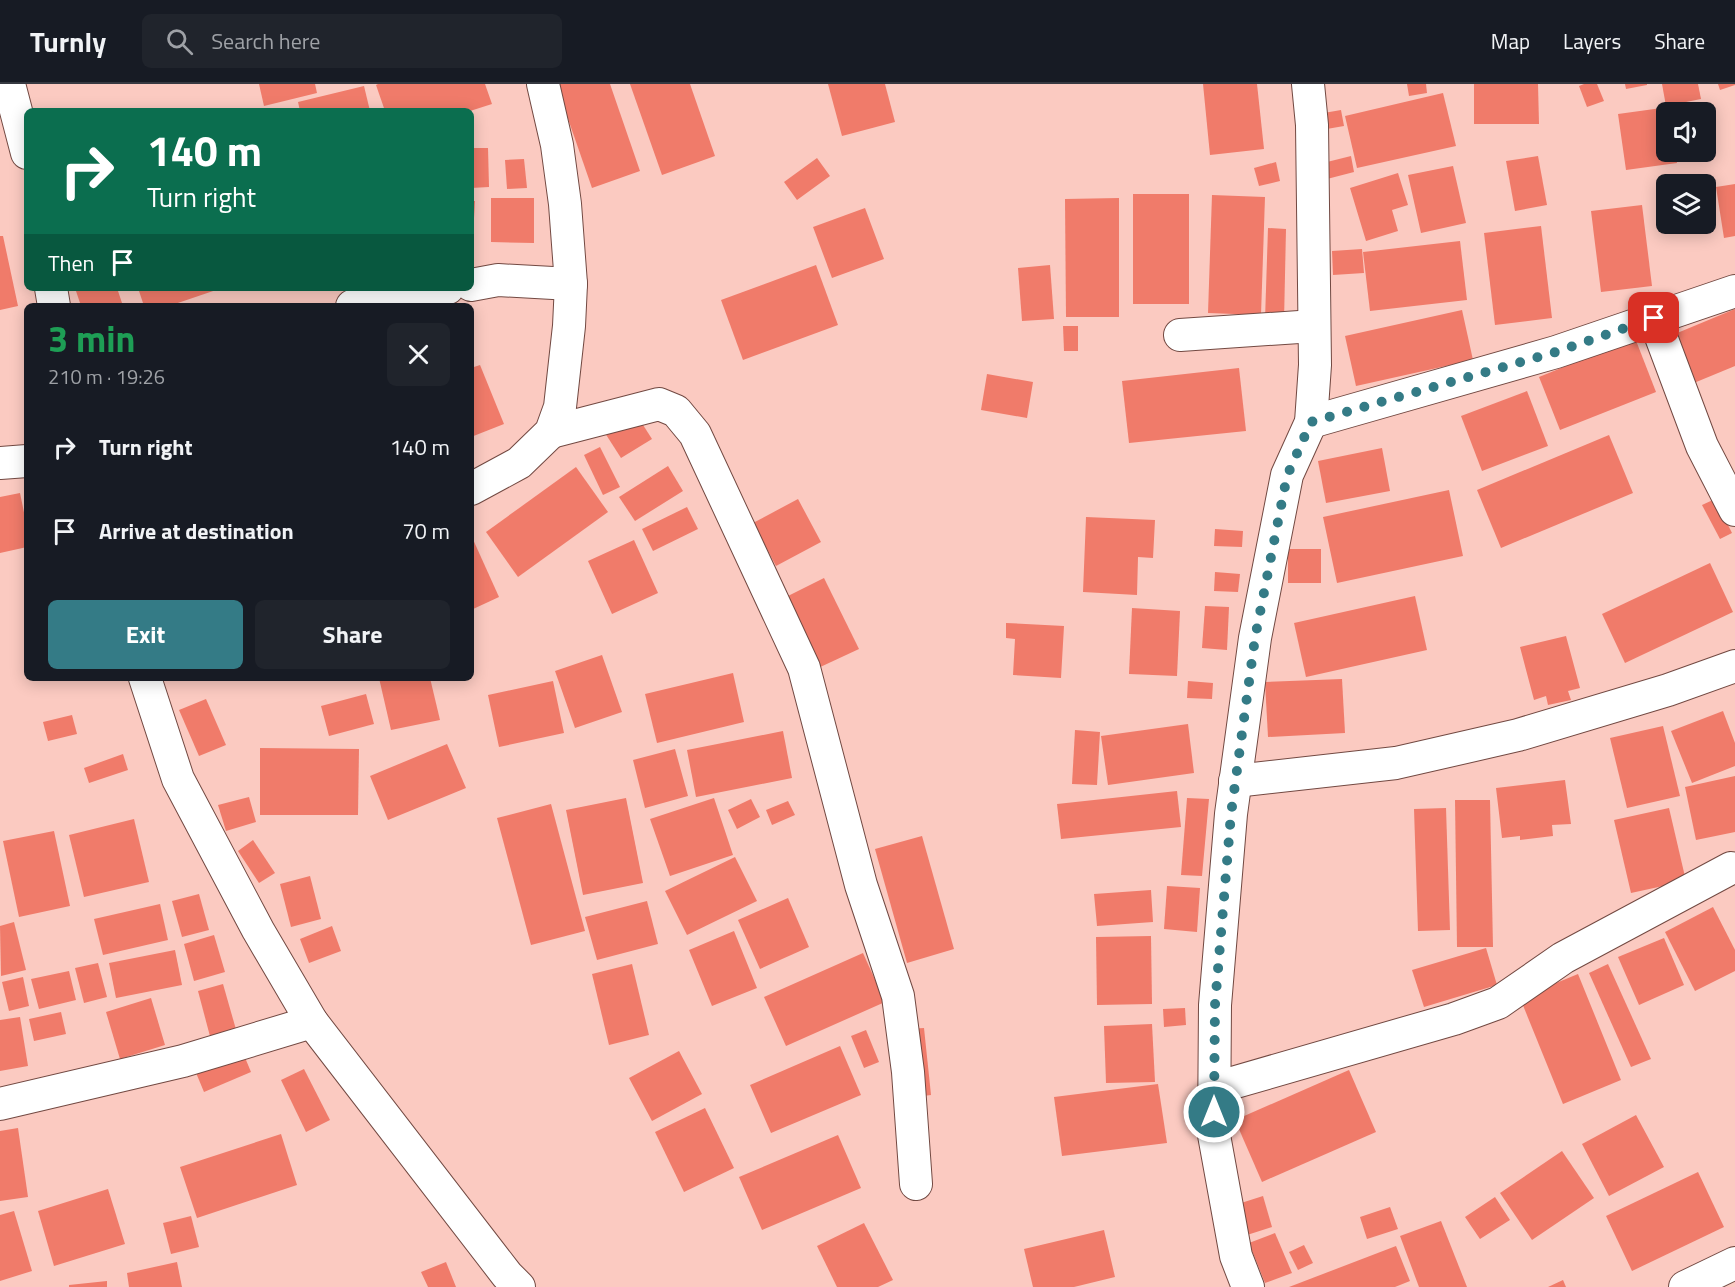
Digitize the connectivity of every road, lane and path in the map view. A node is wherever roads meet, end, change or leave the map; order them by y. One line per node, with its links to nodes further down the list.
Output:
1 (9, 84): 4 (street)
2 (543, 84): 6 (street)
3 (1317, 86): 11 (street)
4 (24, 142)
5 (474, 284): 6 (street)
6 (571, 284): 14 (street)
7 (436, 291): 9 (street)
8 (1735, 291): 10 (street)
9 (388, 303)
10 (1654, 318): 13 (street); 18 (street)
11 (1314, 326): 12 (street); 13 (street)
12 (1180, 335)
13 (1311, 422): 21 (street)
14 (551, 432): 17 (street); 26 (street)
15 (24, 461): 16 (street)
16 (0, 464)
17 (474, 487)
18 (1735, 510)
19 (1735, 666): 21 (street)
20 (146, 681): 23 (street)
21 (1235, 781): 24 (street)
22 (1731, 868): 24 (street)
23 (312, 1022): 25 (street); 28 (street)
24 (1215, 1088): 29 (street)
25 (0, 1104)
26 (916, 1184)
27 (1735, 1263): 30 (street)
28 (519, 1287)
29 (1248, 1287)
30 (1685, 1287)

